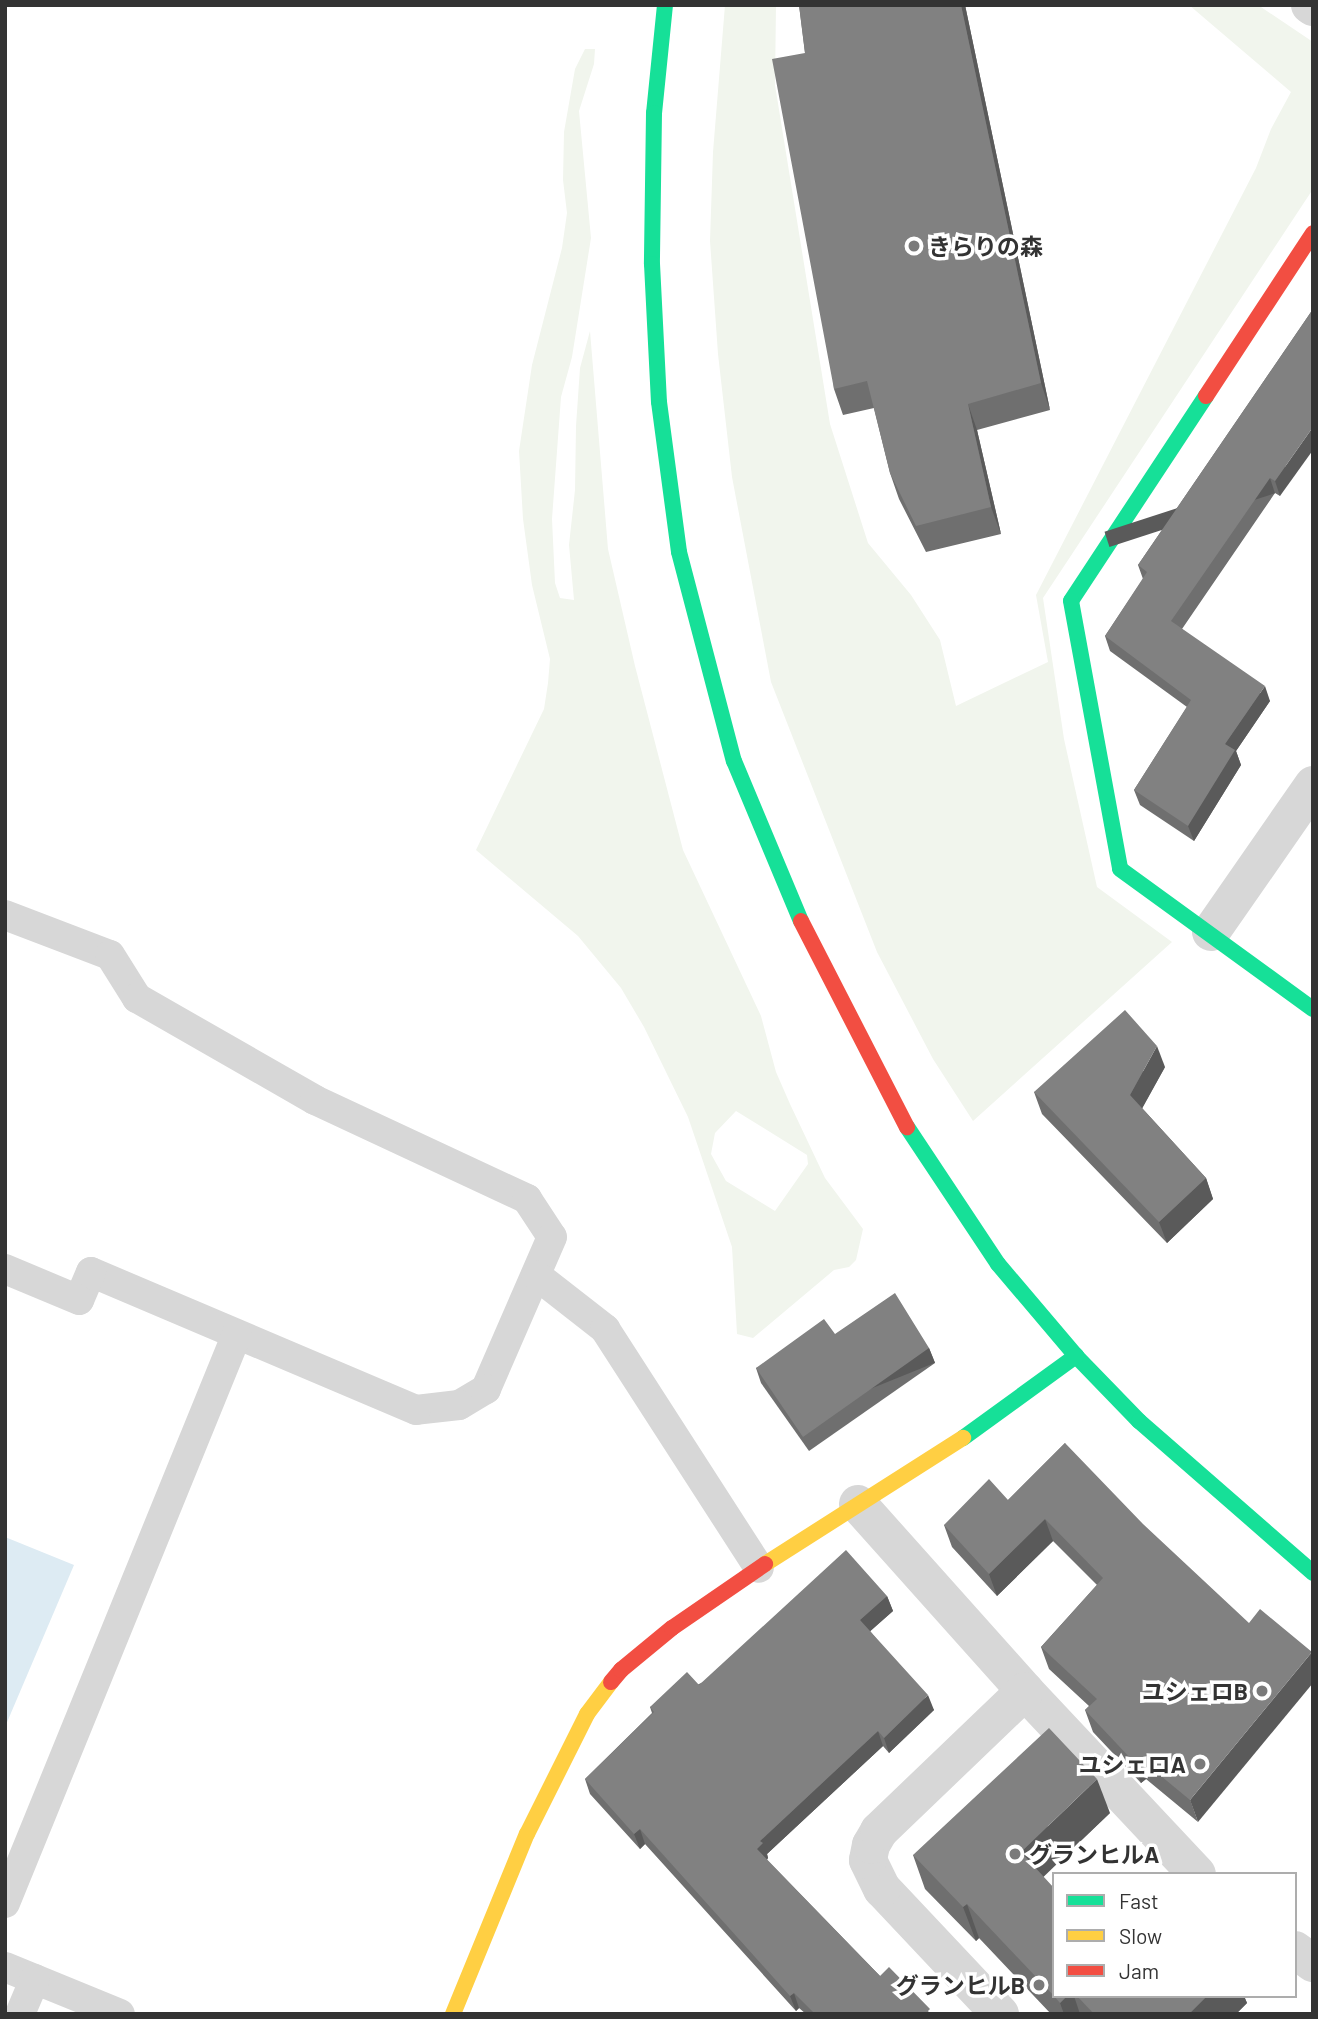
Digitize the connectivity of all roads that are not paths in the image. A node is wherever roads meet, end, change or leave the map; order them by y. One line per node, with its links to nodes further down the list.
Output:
1 (665, 5): 10 (street)
2 (1313, 233): 5 (street)
3 (1313, 785): 5 (street)
4 (5, 915): 8 (lane)
5 (1212, 932): 6 (street)
6 (1313, 1009)
7 (5, 1269): 9 (lane)
8 (536, 1275): 9 (lane); 12 (lane)
9 (237, 1334): 16 (lane)
10 (1076, 1356): 11 (street); 13 (street)
11 (858, 1504): 12 (street); 14 (street)
12 (758, 1568): 23 (street)
13 (1313, 1573)
14 (1025, 1690): 15 (street); 24 (street)
15 (1196, 1872)
16 (5, 1903)
17 (1297, 1952): 18 (street)
18 (1313, 1964)
19 (5, 1967): 20 (lane)
20 (35, 1979): 21 (lane); 22 (lane)
21 (20, 2014)
22 (120, 2014)
23 (453, 2014)
24 (1000, 2014)

